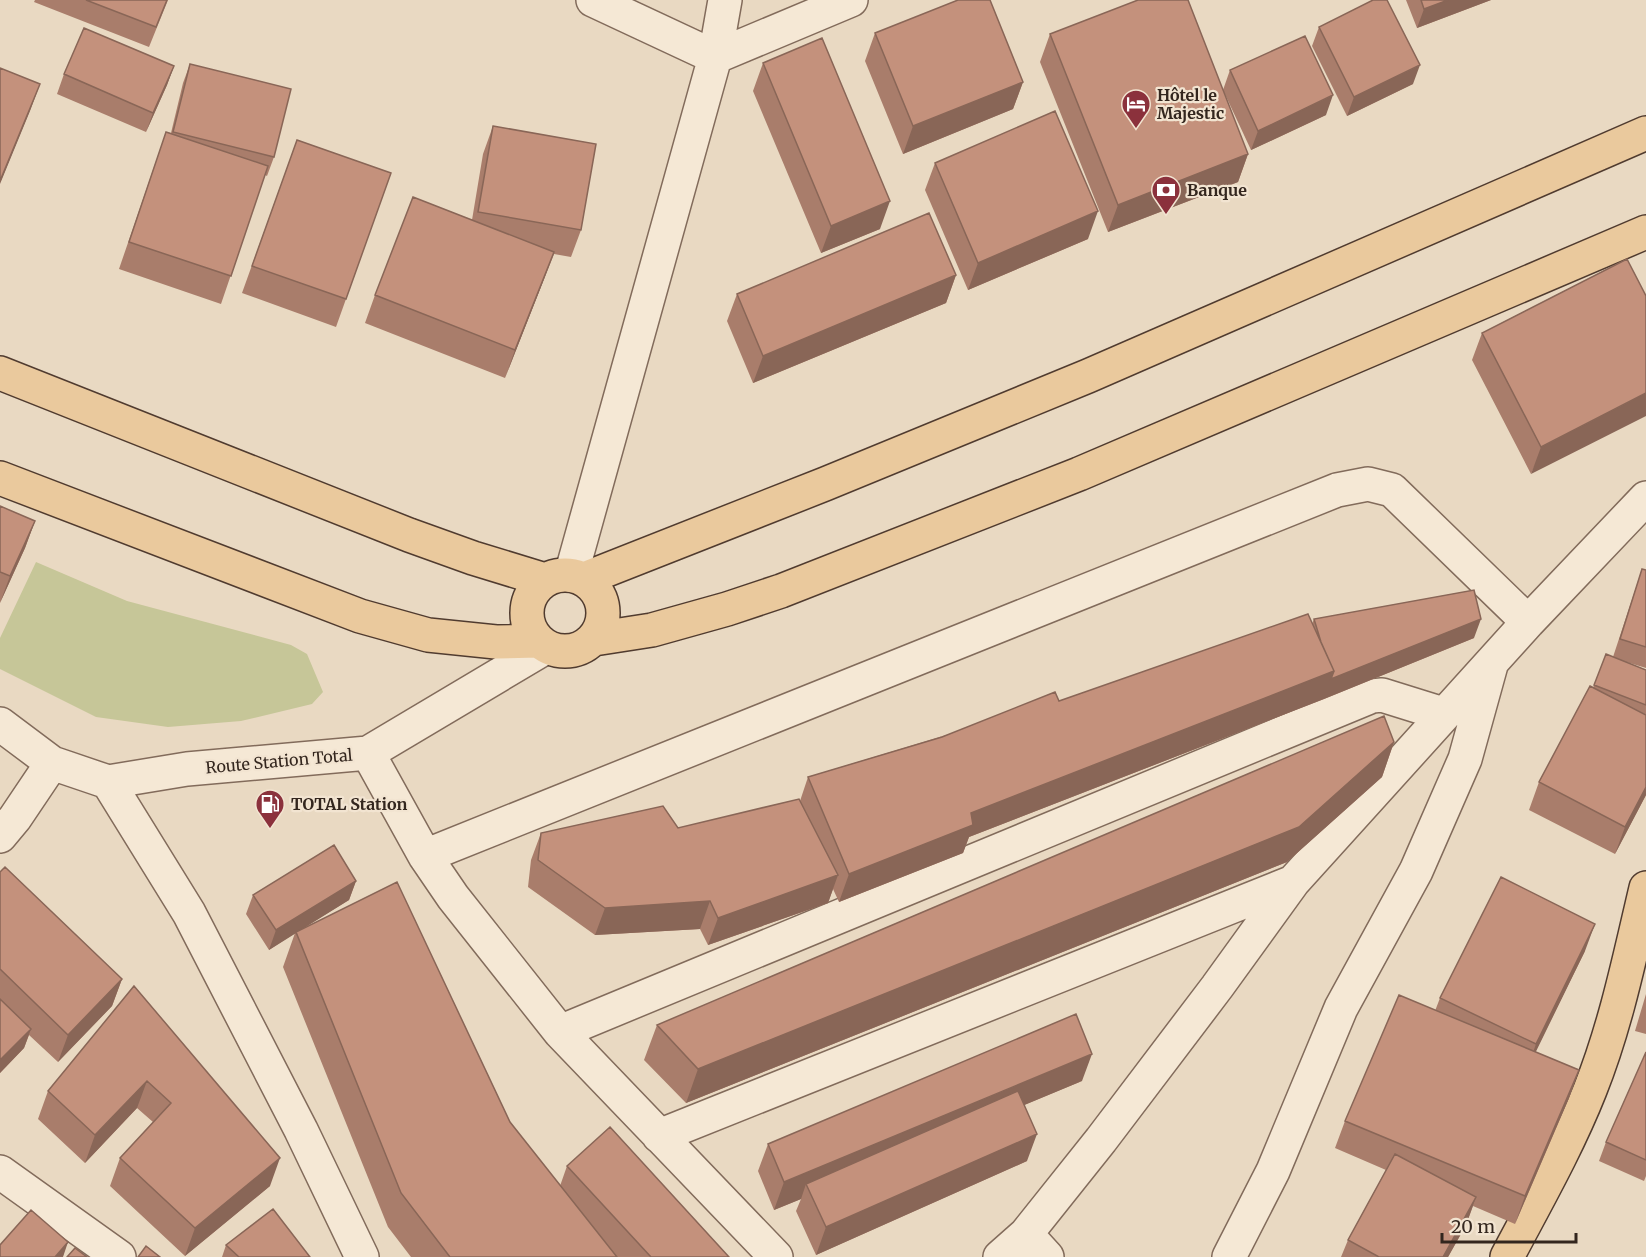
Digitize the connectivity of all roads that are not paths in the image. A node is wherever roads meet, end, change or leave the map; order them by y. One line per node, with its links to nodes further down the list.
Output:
1 (594, 0): 4 (street)
2 (725, 0): 4 (street)
3 (851, 0): 4 (street)
4 (715, 57): 10 (street)
5 (1646, 133): 10 (main road)
6 (1646, 232): 12 (main road)
7 (0, 373): 10 (main road)
8 (0, 478): 13 (main road)
9 (1646, 498): 11 (street)
10 (566, 578): 12 (main road); 13 (main road)
11 (1528, 622): 14 (street); 21 (street)
12 (594, 639): 13 (main road)
13 (542, 644): 17 (street, Route Station Total)
14 (1493, 660): 15 (street); 32 (street)
15 (1443, 714): 22 (street); 24 (street)
16 (0, 724): 18 (street, Route Station Total)
17 (368, 753): 19 (street, Route Station Total); 21 (street)
18 (52, 763): 19 (street, Route Station Total); 20 (street)
19 (108, 782): 29 (street)
20 (0, 836)
21 (425, 856): 24 (street)
22 (1293, 882): 25 (street); 27 (street)
23 (1646, 888): 33 (main road)
24 (560, 1032): 25 (street)
25 (659, 1136): 30 (street)
26 (0, 1172): 28 (street)
27 (1036, 1245): 31 (street)
28 (119, 1257)
29 (362, 1257)
30 (776, 1257)
31 (1000, 1257)
32 (1228, 1257)
33 (1507, 1257)

